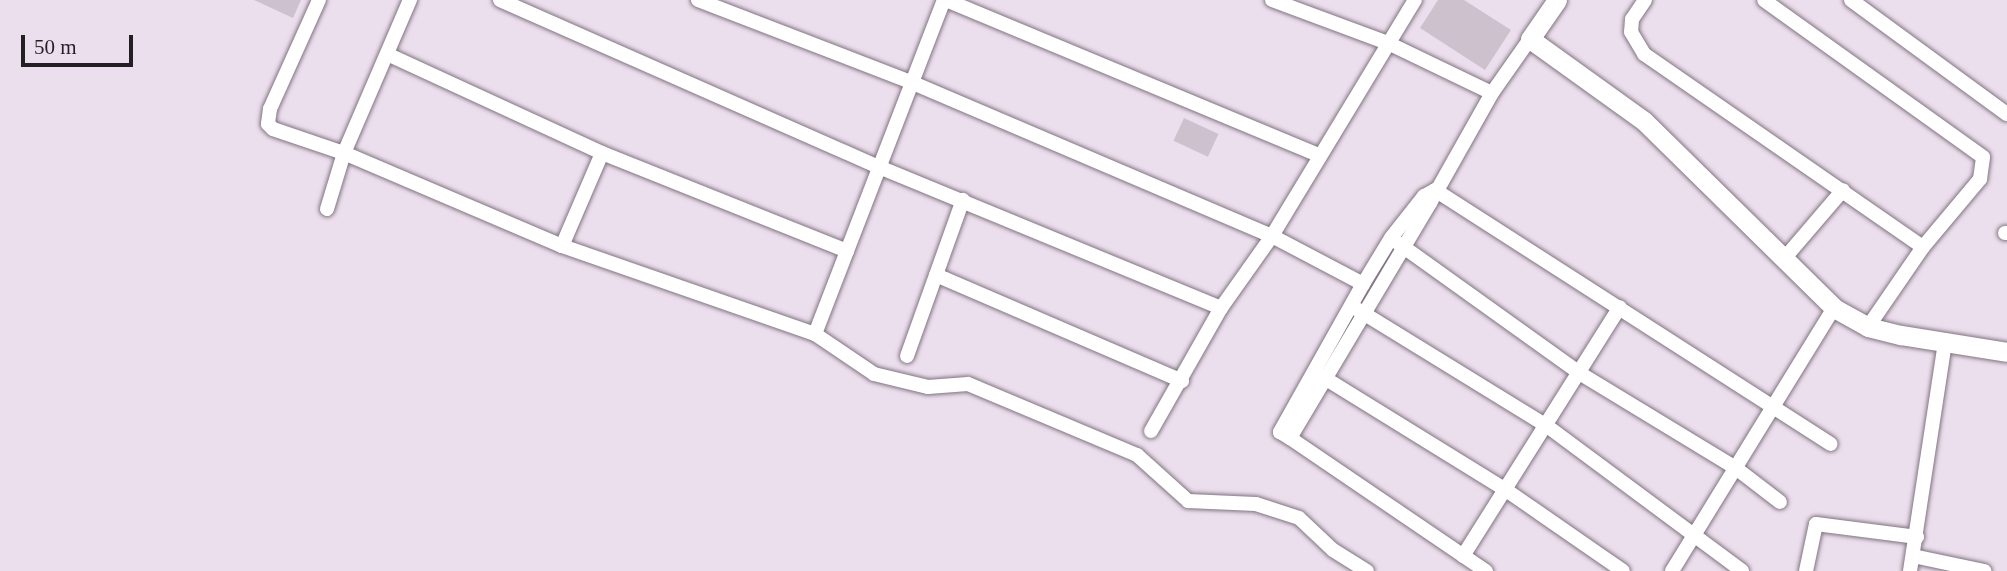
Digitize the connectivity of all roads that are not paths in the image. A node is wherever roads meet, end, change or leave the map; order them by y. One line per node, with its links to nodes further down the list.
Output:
1 (319, 0): 18 (street)
2 (410, 0): 14 (street)
3 (500, 0): 21 (street)
4 (698, 0): 15 (street)
5 (945, 0): 15 (street); 20 (street)
6 (1272, 0): 13 (street)
7 (1415, 0): 13 (street)
8 (1558, 0): 12 (street)
9 (1645, 0): 23 (street)
10 (1763, 0): 29 (street)
11 (1851, 0): 17 (street)
12 (1530, 39): 16 (street); 31 (street)
13 (1391, 44): 16 (street); 20 (street)
14 (387, 54): 18 (street); 19 (street)
15 (913, 83): 21 (street); 26 (street)
16 (1492, 93): 22 (street)
17 (2007, 114)
18 (344, 153): 25 (street); 28 (street)
19 (602, 153): 28 (street); 30 (street)
20 (1319, 155): 26 (street)
21 (879, 167): 24 (street); 30 (street)
22 (1435, 190): 27 (street); 34 (street)
23 (1843, 190): 29 (street); 31 (street)
24 (963, 200): 32 (street); 35 (street)
25 (327, 209)
26 (1272, 236): 33 (street); 35 (street)
27 (1397, 242): 33 (street); 37 (street); 43 (street)
28 (562, 246): 39 (street)
29 (1923, 247): 38 (street)
30 (847, 251): 39 (street)
31 (1783, 260): 36 (street)
32 (936, 275): 42 (street); 45 (street)
33 (1363, 284): 37 (street)
34 (1620, 307): 43 (street); 46 (street)
35 (1222, 308): 45 (street)
36 (1835, 308): 38 (street); 46 (street)
37 (1357, 309): 44 (street); 47 (street)
38 (1868, 327): 40 (street)
39 (815, 334): 57 (street)
40 (1945, 343): 41 (street); 53 (street)
41 (2007, 352)
42 (907, 356)
43 (1581, 374): 47 (street); 50 (street)
44 (1319, 375): 51 (street); 55 (street)
45 (1182, 381): 48 (street)
46 (1776, 405): 49 (street); 50 (street)
47 (1547, 426): 51 (street); 54 (street)
48 (1152, 431)
49 (1831, 444)
50 (1737, 469): 52 (street); 54 (street)
51 (1506, 490): 55 (street); 59 (street)
52 (1780, 502)
53 (1917, 537): 56 (street); 62 (street)
54 (1696, 538): 60 (street); 61 (street)
55 (1463, 556): 58 (street)
56 (1912, 564): 63 (street)
57 (1367, 571)
58 (1486, 571)
59 (1623, 571)
60 (1672, 571)
61 (1742, 571)
62 (1806, 571)
63 (1983, 571)

